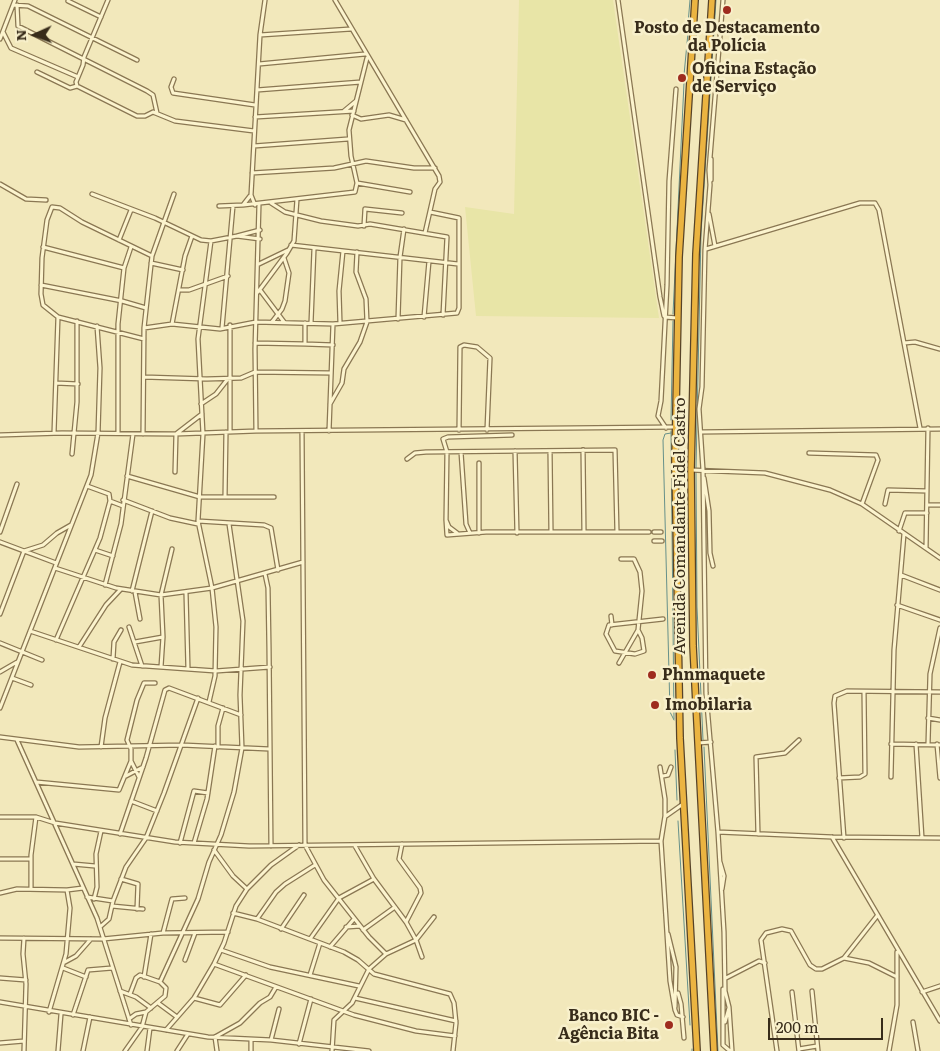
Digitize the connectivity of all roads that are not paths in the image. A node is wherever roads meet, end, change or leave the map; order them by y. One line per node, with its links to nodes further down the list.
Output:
1 (15, 0): 10 (street)
2 (108, 0): 11 (street)
3 (265, 0): 14 (street)
4 (335, 0): 12 (street)
5 (618, 0): 102 (street)
6 (695, 0): 103 (highway, Avenida Comandante Fidel Castro)
7 (712, 0): 168 (highway, Avenida Comandante Fidel Castro)
8 (723, 0): 49 (street)
9 (68, 1): 11 (street)
10 (15, 5): 13 (street); 15 (street); 18 (street)
11 (100, 17): 15 (street)
12 (351, 28): 14 (street); 17 (street)
13 (2, 32): 16 (street); 22 (street)
14 (260, 35): 20 (street)
15 (92, 36): 18 (street); 19 (street)
16 (0, 39)
17 (366, 56): 20 (street); 24 (street); 34 (street)
18 (84, 57): 22 (street); 31 (street)
19 (137, 60)
20 (259, 64): 27 (street)
21 (37, 72): 25 (street)
22 (78, 77): 25 (street)
23 (174, 79): 29 (street)
24 (361, 82): 27 (street); 28 (street)
25 (77, 86): 31 (street)
26 (676, 89): 102 (street)
27 (257, 90): 29 (street)
28 (356, 100): 30 (street); 32 (street)
29 (256, 105): 33 (street)
30 (343, 112): 32 (street); 33 (street)
31 (157, 113): 35 (street)
32 (353, 113): 34 (street); 36 (street)
33 (255, 118): 35 (street)
34 (406, 120): 39 (street)
35 (254, 131): 37 (street)
36 (348, 138): 37 (street); 38 (street)
37 (254, 146): 40 (street)
38 (352, 165): 39 (street); 40 (street); 41 (street)
39 (435, 168): 56 (street)
40 (252, 173): 46 (street)
41 (357, 183): 43 (street); 47 (street)
42 (0, 184): 48 (street)
43 (410, 192)
44 (92, 194): 55 (street)
45 (174, 194): 59 (street)
46 (251, 195): 51 (street); 52 (street)
47 (297, 199): 50 (street); 58 (street)
48 (46, 200)
49 (708, 201): 73 (street); 79 (street)
50 (271, 203): 52 (street); 58 (street)
51 (243, 205): 52 (street); 54 (street)
52 (257, 205): 60 (street)
53 (219, 206): 54 (street)
54 (233, 206): 68 (street)
55 (131, 210): 59 (street); 70 (street)
56 (430, 212): 65 (street); 88 (street)
57 (402, 213): 61 (street)
58 (298, 216): 61 (street); 72 (street)
59 (162, 223): 66 (street); 81 (street)
60 (260, 223): 63 (street); 64 (street)
61 (364, 226): 62 (street)
62 (404, 229): 65 (street); 82 (street)
63 (253, 230): 64 (street); 67 (street)
64 (260, 230): 69 (street)
65 (425, 233): 86 (street)
66 (192, 236): 71 (street); 90 (street)
67 (237, 236): 68 (street); 69 (street)
68 (231, 237): 71 (street); 91 (street)
69 (260, 239): 87 (street)
70 (119, 240): 74 (street); 75 (street)
71 (211, 241): 93 (street)
72 (292, 245): 76 (street); 77 (street)
73 (715, 246): 79 (street); 123 (street)
74 (44, 247): 89 (street); 92 (street)
75 (131, 247): 81 (street); 89 (street)
76 (314, 249): 78 (street); 111 (street)
77 (289, 250): 83 (street); 87 (street)
78 (343, 250): 80 (street); 112 (street)
79 (705, 250): 148 (street)
80 (357, 252): 82 (street); 109 (street)
81 (152, 256): 85 (street)
82 (400, 257): 84 (street); 104 (street)
83 (284, 258): 95 (street); 98 (street)
84 (429, 261): 86 (street); 101 (street)
85 (151, 263): 90 (street); 97 (street)
86 (446, 263): 88 (street); 99 (street)
87 (259, 264): 95 (street)
88 (458, 264): 99 (street)
89 (124, 268): 96 (street)
90 (183, 270): 94 (street)
91 (228, 276): 93 (street); 119 (street)
92 (41, 285): 96 (street); 100 (street)
93 (206, 285): 94 (street); 117 (street)
94 (179, 290): 113 (street)
95 (259, 291): 98 (street); 106 (street)
96 (122, 301): 97 (street); 120 (street)
97 (146, 308): 118 (street)
98 (279, 314): 107 (street); 108 (street)
99 (443, 315): 101 (street)
100 (58, 317): 105 (street); 132 (street)
101 (424, 317): 104 (street)
102 (665, 317): 103 (street); 138 (street)
103 (677, 318): 137 (highway, Avenida Comandante Fidel Castro)
104 (398, 320): 109 (street)
105 (77, 321): 116 (street); 133 (street)
106 (256, 322): 107 (street); 115 (street); 122 (street)
107 (272, 322): 108 (street)
108 (284, 322): 110 (street)
109 (367, 322): 112 (street); 135 (street)
110 (305, 323): 111 (street); 124 (street)
111 (311, 323): 114 (street)
112 (340, 323): 114 (street)
113 (172, 324): 117 (street); 118 (street)
114 (333, 324): 125 (street)
115 (230, 325): 119 (street); 130 (street)
116 (98, 326): 120 (street); 151 (street)
117 (198, 327): 119 (street); 131 (street)
118 (144, 328): 121 (street)
119 (222, 328)
120 (118, 331): 121 (street); 152 (street)
121 (144, 339): 129 (street)
122 (255, 343): 124 (street); 127 (street)
123 (904, 343): 126 (street); 139 (street)
124 (305, 344): 125 (street)
125 (333, 345): 128 (street)
126 (940, 348)
127 (255, 372): 128 (street); 130 (street); 144 (street)
128 (331, 373): 135 (street)
129 (144, 377): 131 (street); 154 (street)
130 (228, 378): 131 (street); 134 (street); 147 (street)
131 (199, 379): 134 (street)
132 (56, 383): 133 (street); 149 (street)
133 (78, 384): 150 (street)
134 (201, 404): 136 (street)
135 (330, 404): 146 (street)
136 (202, 414): 155 (street); 156 (street)
137 (675, 427): 138 (street); 311 (highway, Avenida Comandante Fidel Castro)
138 (666, 428): 143 (street)
139 (920, 428): 140 (street); 148 (street)
140 (928, 428): 141 (street); 174 (street)
141 (940, 428)
142 (459, 430): 143 (street); 143 (street); 146 (street)
143 (486, 430)
144 (256, 431): 145 (street); 147 (street)
145 (302, 431): 146 (street); 217 (street)
146 (329, 431)
147 (228, 432): 156 (street); 176 (street)
148 (701, 432): 169 (street)
149 (54, 433): 150 (street); 157 (street)
150 (75, 433): 151 (street); 165 (street)
151 (98, 433): 152 (street); 173 (street)
152 (118, 433): 153 (street)
153 (133, 434): 154 (street); 171 (street)
154 (143, 434): 155 (street)
155 (176, 434): 156 (street); 170 (street)
156 (203, 434): 175 (street)
157 (0, 435)
158 (512, 435): 162 (street)
159 (583, 450): 161 (street); 195 (street); 196 (street)
160 (515, 451): 161 (street); 163 (street); 201 (street)
161 (550, 451): 194 (street)
162 (446, 452): 163 (street); 166 (street); 187 (street)
163 (461, 452): 203 (street)
164 (808, 453): 180 (street)
165 (72, 454)
166 (407, 459)
167 (479, 463): 200 (street)
168 (691, 470): 169 (street); 285 (highway, Avenida Comandante Fidel Castro)
169 (703, 470): 180 (street); 189 (street); 189 (street)
170 (175, 472)
171 (127, 476): 175 (street); 178 (street)
172 (17, 484): 193 (street)
173 (87, 486): 179 (street); 191 (street)
174 (927, 491): 181 (street); 182 (street)
175 (200, 497): 176 (street); 188 (street)
176 (225, 497): 177 (street)
177 (274, 497)
178 (123, 500): 184 (street); 185 (street)
179 (110, 501): 184 (street); 211 (street)
180 (862, 504): 192 (street)
181 (885, 504)
182 (927, 505): 183 (street); 186 (street)
183 (940, 505)
184 (123, 506): 214 (street)
185 (152, 511): 188 (street); 230 (street)
186 (927, 513): 192 (street); 210 (street)
187 (446, 520): 202 (street); 202 (street)
188 (198, 523): 190 (street); 227 (street)
189 (706, 523): 208 (street); 213 (street)
190 (229, 524): 221 (street); 225 (street)
191 (72, 525): 212 (street); 218 (street)
192 (899, 531): 204 (street)
193 (0, 532)
194 (551, 532): 195 (street); 201 (street)
195 (584, 532): 196 (street)
196 (617, 532): 197 (street)
197 (649, 532)
198 (654, 532): 199 (street)
199 (661, 532)
200 (479, 533): 201 (street); 203 (street)
201 (516, 533)
202 (462, 534): 203 (street)
203 (470, 534)
204 (904, 534): 210 (street); 223 (street)
205 (654, 541): 206 (street)
206 (662, 541)
207 (0, 542): 212 (street)
208 (710, 544): 213 (street); 219 (street)
209 (172, 549): 232 (street)
210 (926, 549): 215 (street)
211 (95, 550): 214 (street); 224 (street)
212 (24, 551): 218 (street); 234 (street)
213 (703, 554): 284 (street)
214 (113, 556): 226 (street)
215 (940, 558)
216 (621, 559): 239 (street)
217 (303, 562): 221 (street); 332 (street)
218 (56, 563): 220 (street)
219 (713, 566)
220 (55, 568): 224 (street); 245 (street)
221 (278, 570): 222 (street)
222 (265, 574): 225 (street); 262 (street)
223 (901, 576): 229 (street); 233 (street)
224 (83, 577): 226 (street); 247 (street)
225 (237, 581): 227 (street); 264 (street)
226 (105, 585): 228 (street)
227 (212, 588): 231 (street); 265 (street)
228 (121, 589): 230 (street); 251 (street)
229 (940, 590)
230 (134, 592): 232 (street); 236 (street)
231 (186, 593): 232 (street); 263 (street)
232 (161, 595): 246 (street)
233 (897, 605): 238 (street); 270 (street)
234 (0, 614)
235 (612, 616): 240 (street)
236 (140, 619)
237 (663, 619): 239 (street)
238 (940, 620)
239 (640, 623): 240 (street); 244 (street)
240 (612, 625): 254 (street)
241 (129, 627): 248 (street)
242 (940, 628): 250 (street)
243 (121, 630): 255 (street)
244 (638, 630): 254 (street); 254 (street)
245 (30, 631): 247 (street); 253 (street)
246 (163, 637): 248 (street); 261 (street)
247 (56, 640): 251 (street)
248 (135, 642): 260 (street)
249 (0, 643): 253 (street)
250 (935, 647): 252 (street); 271 (street)
251 (80, 648): 255 (street)
252 (940, 649)
253 (22, 652): 256 (street); 257 (street)
254 (624, 652): 259 (street)
255 (113, 659): 258 (street)
256 (42, 660)
257 (18, 662): 266 (street); 267 (street)
258 (120, 662): 260 (street); 293 (street)
259 (618, 663)
260 (142, 666): 261 (street)
261 (161, 667): 263 (street)
262 (270, 667): 264 (street); 296 (street)
263 (188, 669): 265 (street)
264 (242, 669): 265 (street); 278 (street)
265 (216, 671): 275 (street)
266 (0, 672)
267 (12, 678): 269 (street); 276 (street)
268 (155, 683): 294 (street)
269 (31, 685)
270 (894, 690): 271 (street); 272 (street); 286 (street)
271 (928, 691): 273 (street); 279 (street)
272 (864, 692): 306 (street); 306 (street)
273 (940, 692)
274 (198, 698): 275 (street); 290 (street); 291 (street)
275 (209, 702): 277 (street)
276 (0, 706)
277 (223, 708): 278 (street); 292 (street)
278 (241, 715): 295 (street)
279 (928, 718): 280 (street); 288 (street)
280 (940, 720)
281 (0, 737): 282 (street)
282 (17, 740): 293 (street); 308 (street)
283 (799, 740): 320 (street)
284 (711, 742): 285 (street); 318 (street)
285 (698, 743): 465 (highway, Avenida Comandante Fidel Castro)
286 (891, 744): 287 (street); 304 (street)
287 (916, 744): 288 (street); 324 (street)
288 (928, 744): 289 (street)
289 (938, 744): 307 (street)
290 (150, 745): 291 (street); 294 (street); 298 (street)
291 (182, 745): 292 (street); 312 (street)
292 (216, 746): 295 (street); 309 (street)
293 (101, 747): 294 (street)
294 (130, 747): 297 (street)
295 (242, 748): 296 (street); 329 (street)
296 (269, 749): 334 (street)
297 (132, 761): 301 (street); 302 (street)
298 (143, 767): 301 (street); 305 (street)
299 (660, 768): 303 (street)
300 (671, 768): 303 (street)
301 (136, 771): 302 (street); 305 (street)
302 (125, 776): 308 (street)
303 (663, 776): 313 (street)
304 (890, 777)
305 (139, 778): 310 (street)
306 (839, 778): 323 (street)
307 (940, 778)
308 (35, 782): 316 (street)
309 (208, 794): 327 (street); 328 (street)
310 (131, 801): 312 (street); 319 (street)
311 (683, 804): 313 (street); 464 (highway, Avenida Comandante Fidel Castro)
312 (157, 811): 322 (street)
313 (665, 816): 326 (street)
314 (0, 817): 315 (street)
315 (36, 817): 316 (street); 337 (street)
316 (55, 823): 317 (street); 338 (street)
317 (101, 830): 319 (street); 340 (street)
318 (718, 832): 320 (street); 402 (street)
319 (120, 834): 322 (street)
320 (758, 834): 321 (street)
321 (832, 837): 323 (street); 359 (street)
322 (146, 838): 327 (street); 341 (street)
323 (844, 838): 324 (street)
324 (922, 838): 325 (street)
325 (940, 838)
326 (661, 841): 330 (street); 369 (street)
327 (180, 843): 328 (street)
328 (194, 843): 329 (street)
329 (216, 844): 334 (street); 335 (street)
330 (402, 844): 333 (street); 363 (street)
331 (299, 845): 332 (street); 334 (street); 345 (street)
332 (305, 845): 333 (street); 339 (street)
333 (354, 845): 342 (street)
334 (271, 846)
335 (214, 850): 345 (street); 372 (street)
336 (0, 859): 337 (street)
337 (31, 859): 344 (street)
338 (74, 864): 340 (street); 343 (street)
339 (316, 864): 351 (street); 361 (street)
340 (96, 867): 352 (street)
341 (122, 879): 353 (street); 356 (street)
342 (374, 879): 351 (street); 355 (street)
343 (83, 888): 346 (street); 349 (street)
344 (31, 889): 346 (street); 347 (street)
345 (247, 889): 358 (street)
346 (66, 890): 380 (street)
347 (0, 893)
348 (304, 895): 367 (street)
349 (87, 897): 352 (street); 365 (street)
350 (185, 898): 371 (street)
351 (339, 898): 362 (street); 379 (street)
352 (94, 899): 353 (street)
353 (113, 901): 354 (street)
354 (112, 906): 356 (street); 365 (street)
355 (395, 907): 363 (street); 368 (street)
356 (137, 909): 357 (street)
357 (143, 909)
358 (233, 913): 361 (street); 370 (street)
359 (877, 916): 385 (street); 388 (street)
360 (434, 917): 381 (street)
361 (257, 919): 367 (street)
362 (354, 919): 364 (street); 366 (street)
363 (406, 922): 381 (street)
364 (360, 926): 366 (street); 368 (street)
365 (100, 927): 378 (street)
366 (346, 927): 383 (street)
367 (282, 929): 379 (street)
368 (363, 930): 386 (street)
369 (667, 930): 408 (street); 423 (street)
370 (228, 932): 373 (street); 384 (street)
371 (163, 933): 372 (street); 374 (street)
372 (181, 933): 373 (street); 404 (street)
373 (195, 933): 389 (street)
374 (151, 934): 378 (street); 399 (street)
375 (0, 938): 376 (street)
376 (24, 938): 380 (street); 403 (street)
377 (91, 939): 378 (street); 380 (street); 390 (street)
378 (103, 939): 394 (street)
379 (310, 939): 382 (street)
380 (68, 940): 390 (street)
381 (416, 940): 386 (street); 387 (street)
382 (320, 943): 383 (street); 397 (street)
383 (330, 947): 395 (street)
384 (220, 950): 392 (street); 397 (street)
385 (898, 952): 400 (street); 412 (street)
386 (386, 954): 395 (street)
387 (422, 957)
388 (844, 958): 391 (street); 400 (street)
389 (185, 960)
390 (65, 962): 393 (street)
391 (765, 963): 402 (street); 468 (street)
392 (214, 964): 396 (street); 414 (street)
393 (63, 968): 398 (street); 425 (street)
394 (112, 968): 398 (street); 409 (street)
395 (369, 969): 405 (street); 433 (street)
396 (246, 975): 407 (street); 414 (street)
397 (310, 975): 405 (street)
398 (86, 976): 428 (street)
399 (144, 977): 404 (street); 413 (street)
400 (897, 977): 469 (street)
401 (0, 978): 403 (street)
402 (725, 978): 420 (street); 436 (street)
403 (26, 980): 419 (street)
404 (160, 982): 418 (street)
405 (359, 986): 415 (street)
406 (940, 986): 412 (street)
407 (276, 987): 416 (street); 443 (street)
408 (676, 990): 423 (street); 431 (street)
409 (120, 991): 413 (street); 432 (street)
410 (812, 991): 452 (street)
411 (792, 992): 453 (street)
412 (922, 992): 435 (street)
413 (130, 994): 421 (street)
414 (194, 998): 430 (street)
415 (355, 998): 424 (street); 433 (street)
416 (311, 999): 424 (street); 449 (street)
417 (0, 1002): 419 (street)
418 (158, 1003): 421 (street); 430 (street)
419 (25, 1007): 425 (street); 447 (street)
420 (730, 1007): 436 (street); 467 (street)
421 (151, 1008): 426 (street)
422 (279, 1009): 446 (street)
423 (675, 1010): 431 (street)
424 (343, 1011): 442 (street); 451 (street)
425 (50, 1012): 427 (street)
426 (146, 1012): 432 (street); 438 (street)
427 (60, 1014): 428 (street); 455 (street)
428 (73, 1015): 429 (street)
429 (90, 1017): 437 (street); 456 (street)
430 (177, 1017): 440 (street)
431 (683, 1017): 444 (street)
432 (129, 1019): 437 (street)
433 (456, 1021): 442 (street)
434 (913, 1022): 470 (street)
435 (940, 1022)
436 (724, 1024): 450 (street)
437 (131, 1025): 438 (street)
438 (142, 1027): 439 (street); 457 (street)
439 (150, 1028): 440 (street); 458 (street)
440 (166, 1030): 441 (street)
441 (188, 1034): 443 (street); 459 (street)
442 (455, 1036): 463 (street)
443 (215, 1037): 445 (street); 460 (street)
444 (684, 1038)
445 (251, 1040): 446 (street); 461 (street)
446 (271, 1040): 449 (street)
447 (24, 1041): 448 (street); 454 (street)
448 (0, 1043)
449 (299, 1044): 451 (street)
450 (723, 1045): 466 (street); 467 (street)
451 (332, 1049): 462 (street)
452 (817, 1049): 453 (street)
453 (799, 1050)
454 (24, 1051)
455 (58, 1051)
456 (83, 1051)
457 (125, 1051)
458 (147, 1051)
459 (177, 1051)
460 (216, 1051)
461 (251, 1051)
462 (369, 1051)
463 (453, 1051)
464 (697, 1051)
465 (714, 1051)
466 (723, 1051)
467 (731, 1051)
468 (777, 1051)
469 (889, 1051)
470 (918, 1051)

